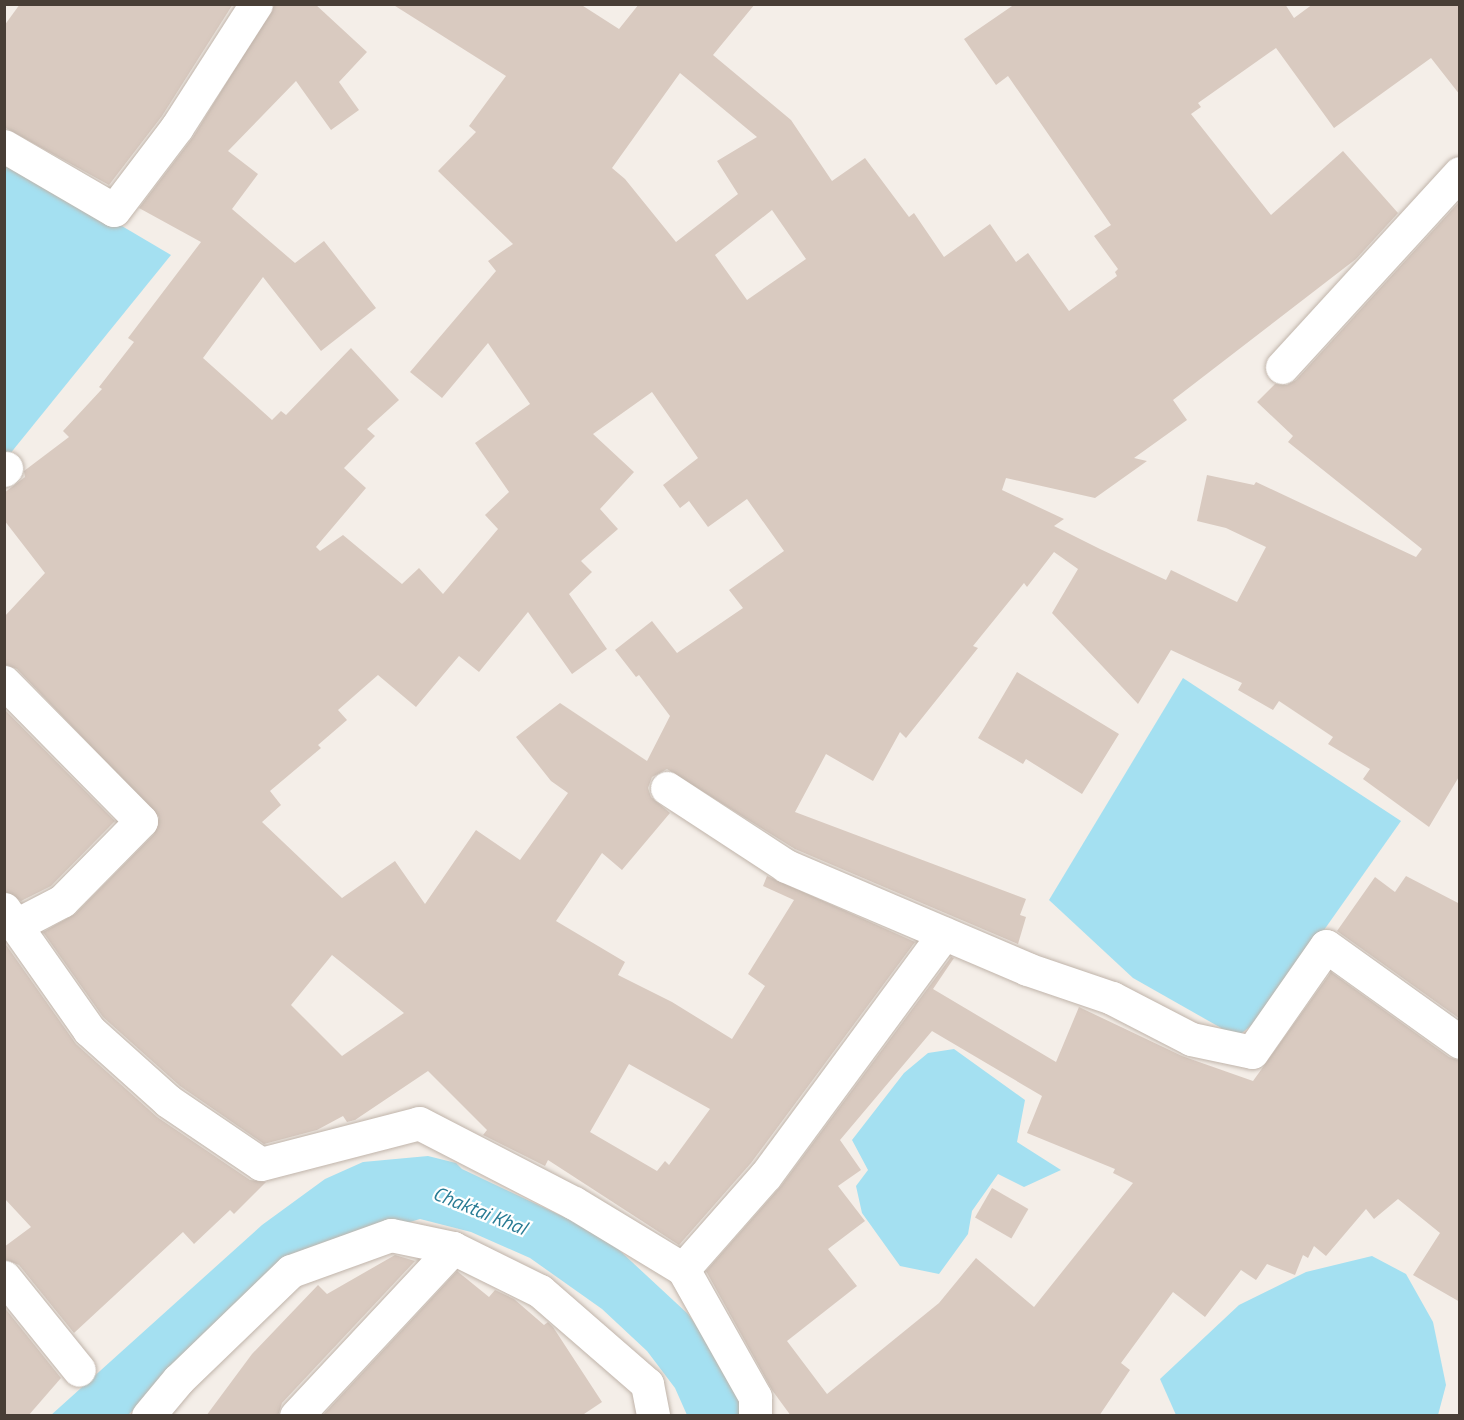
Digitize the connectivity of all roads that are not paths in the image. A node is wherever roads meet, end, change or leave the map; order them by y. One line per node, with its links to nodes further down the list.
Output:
1 (256, 4): 2 (street)
2 (4, 146)
3 (1460, 173): 4 (street)
4 (1282, 367)
5 (4, 681): 7 (street)
6 (667, 788): 8 (street)
7 (11, 916): 11 (street)
8 (944, 934): 9 (street); 11 (street)
9 (1460, 1042)
10 (453, 1248): 14 (street); 15 (street); 16 (street)
11 (683, 1269): 17 (street)
12 (4, 1277): 13 (street)
13 (79, 1370)
14 (148, 1416)
15 (296, 1416)
16 (653, 1416)
17 (755, 1416)

